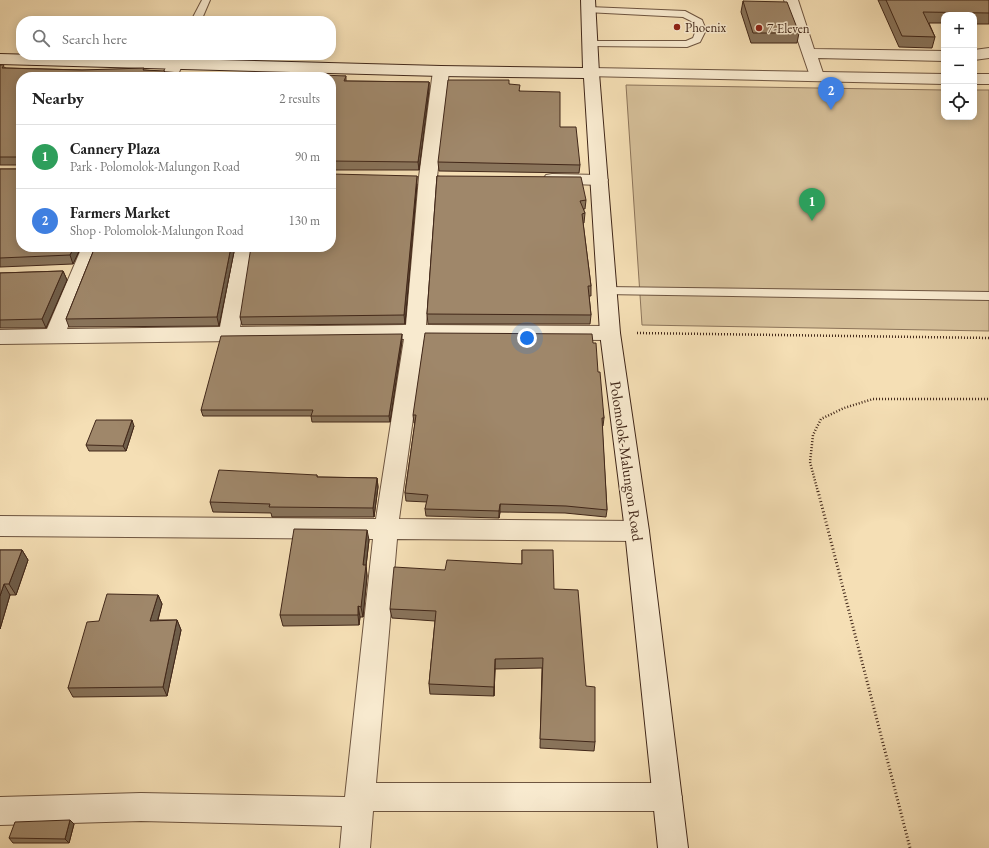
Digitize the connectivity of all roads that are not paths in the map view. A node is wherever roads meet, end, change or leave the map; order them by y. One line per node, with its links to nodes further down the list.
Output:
1 (206, 0): 4 (lane)
2 (791, 0): 6 (street)
3 (588, 5): 5 (street, Polomolok-Malungon Road); 5 (lane)
4 (198, 16)
5 (590, 42): 16 (street, Polomolok-Malungon Road)
6 (809, 53): 9 (street); 17 (street)
7 (989, 53): 8 (street)
8 (977, 54)
9 (941, 56)
10 (0, 59): 11 (street)
11 (16, 59)
12 (177, 60): 15 (street)
13 (199, 60): 14 (street)
14 (441, 71): 16 (street); 29 (street)
15 (171, 72)
16 (591, 73): 17 (street); 22 (street, Polomolok-Malungon Road)
17 (816, 76): 18 (street)
18 (941, 79)
19 (977, 79): 20 (street)
20 (989, 79)
21 (537, 179): 22 (street)
22 (599, 180): 27 (street, Polomolok-Malungon Road)
23 (89, 252): 25 (street)
24 (243, 252): 31 (street)
25 (81, 271): 26 (street); 32 (street)
26 (59, 272)
27 (607, 292): 28 (lane); 30 (street, Polomolok-Malungon Road)
28 (989, 296)
29 (415, 332): 30 (street); 31 (street); 35 (street)
30 (610, 333): 36 (street, Polomolok-Malungon Road)
31 (229, 334): 32 (street)
32 (54, 337): 33 (street)
33 (1, 339)
34 (0, 526): 35 (street)
35 (386, 529): 36 (street); 38 (street)
36 (637, 530): 37 (street, Polomolok-Malungon Road)
37 (667, 798): 38 (street); 41 (street, Polomolok-Malungon Road)
38 (359, 804): 39 (street); 40 (street)
39 (0, 812)
40 (355, 848)
41 (673, 848)

